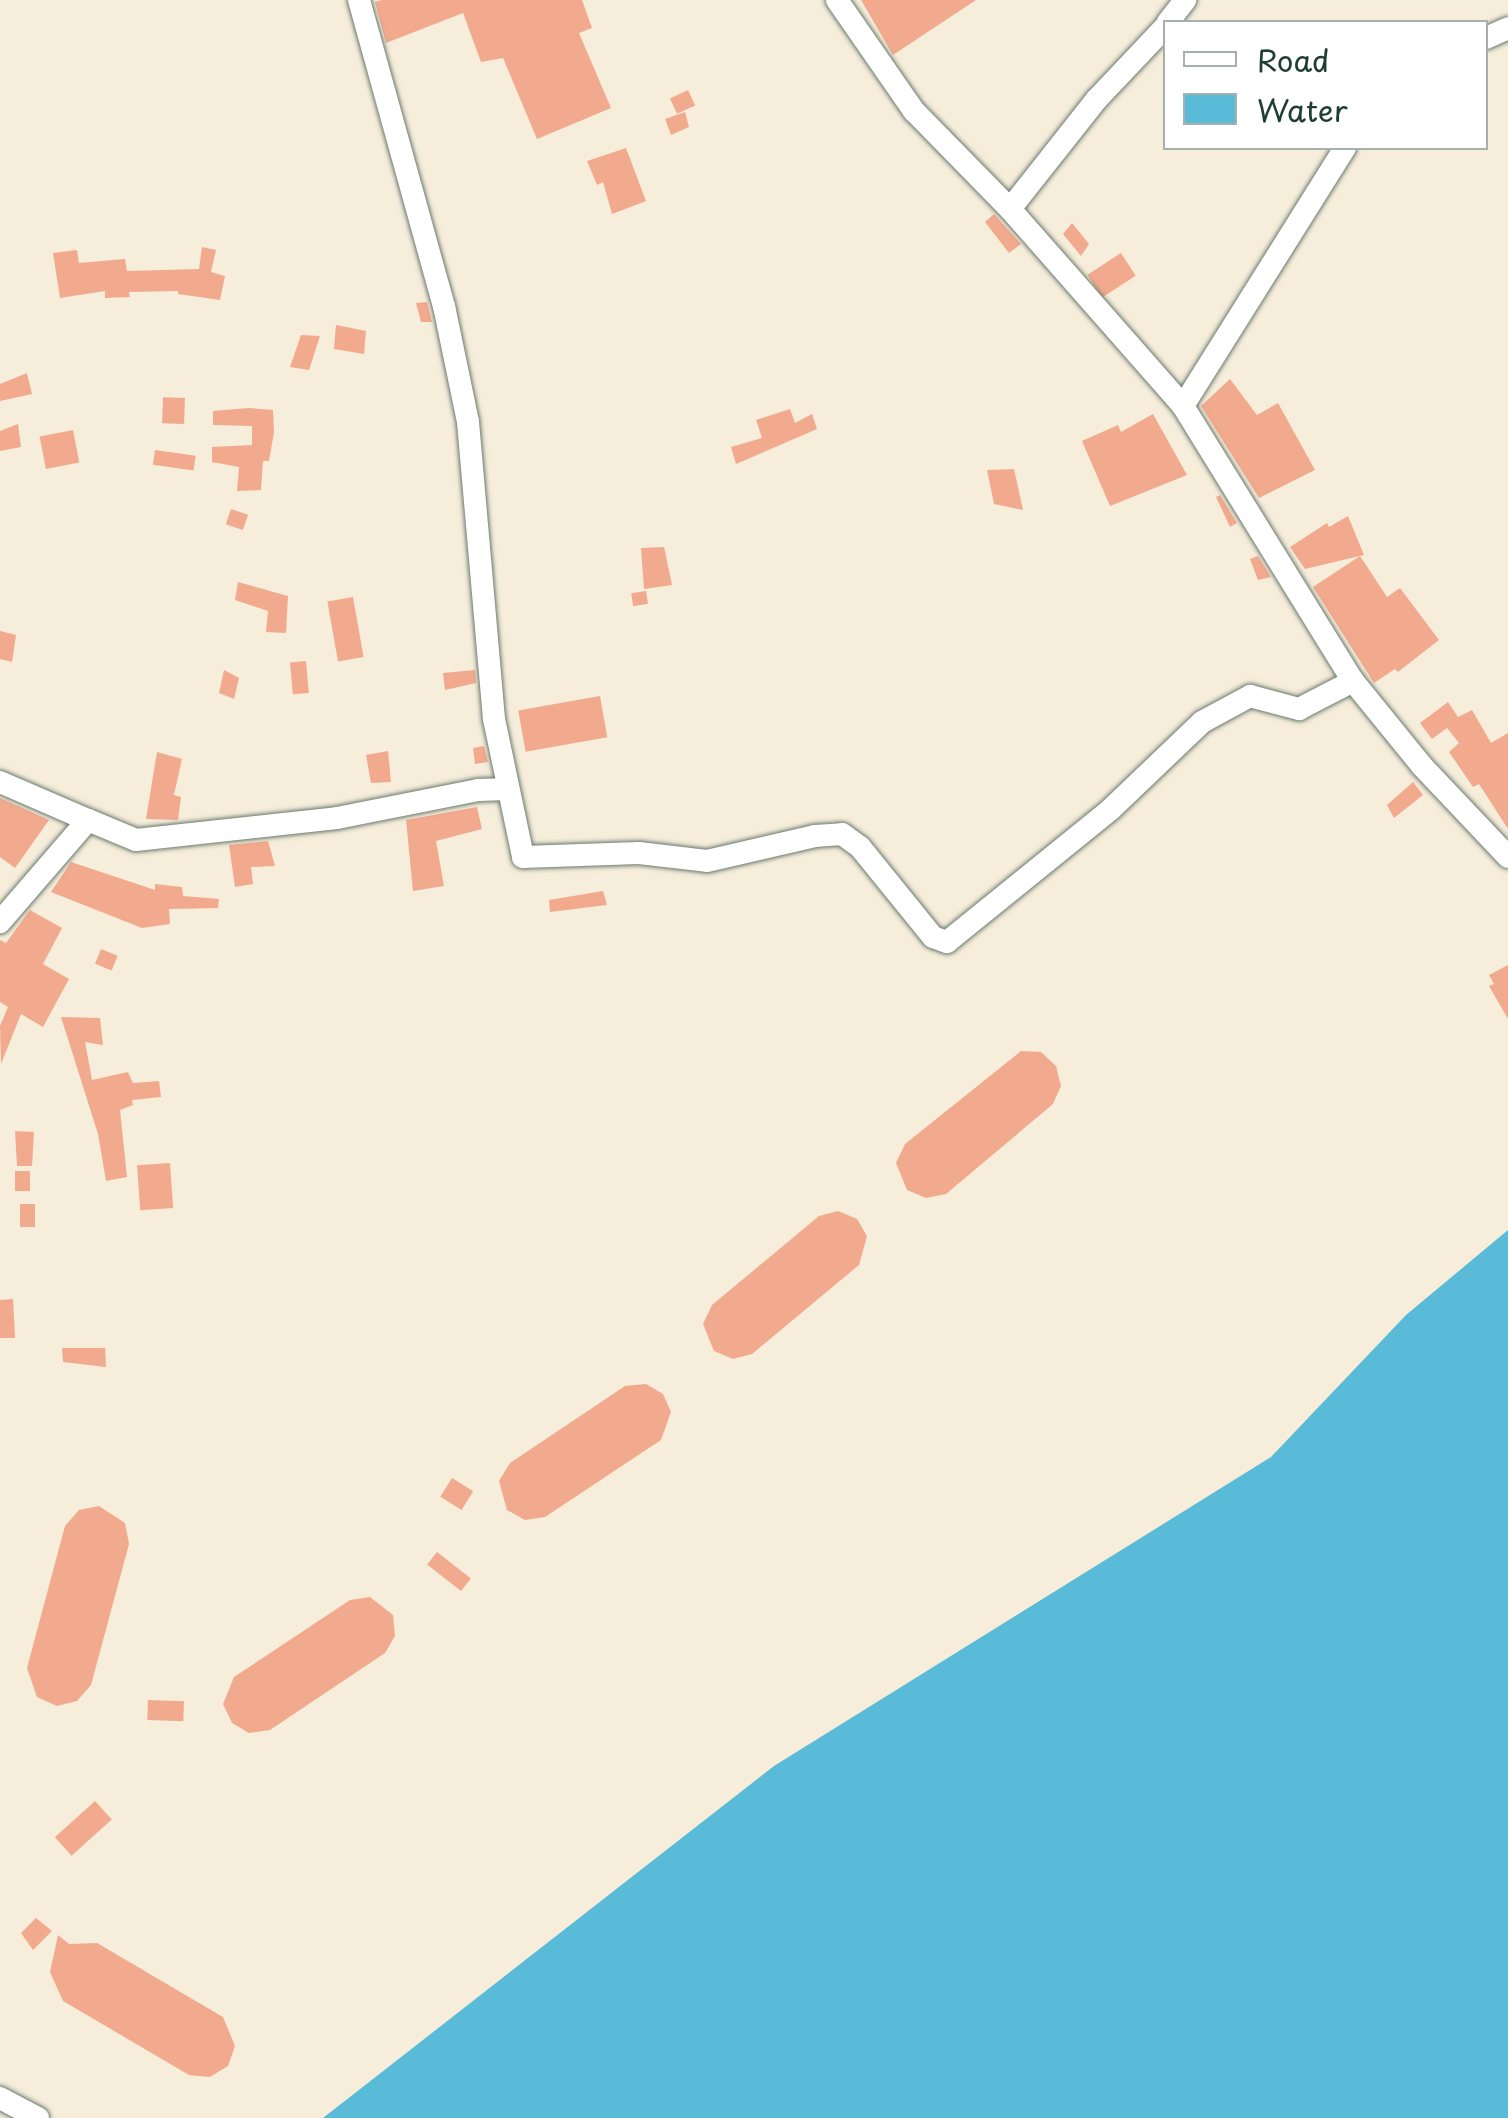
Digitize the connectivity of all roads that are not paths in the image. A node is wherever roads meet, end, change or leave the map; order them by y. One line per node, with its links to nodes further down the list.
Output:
1 (359, 0): 9 (street)
2 (837, 0): 5 (street)
3 (1163, 28): 5 (street)
4 (1344, 150): 6 (street)
5 (1010, 209): 6 (street)
6 (1183, 406): 7 (street)
7 (1353, 681): 9 (street); 11 (street)
8 (0, 782): 10 (street)
9 (508, 789): 10 (street)
10 (88, 820): 12 (street)
11 (1508, 857)
12 (0, 922)
13 (0, 2098): 14 (street)
14 (38, 2118)

